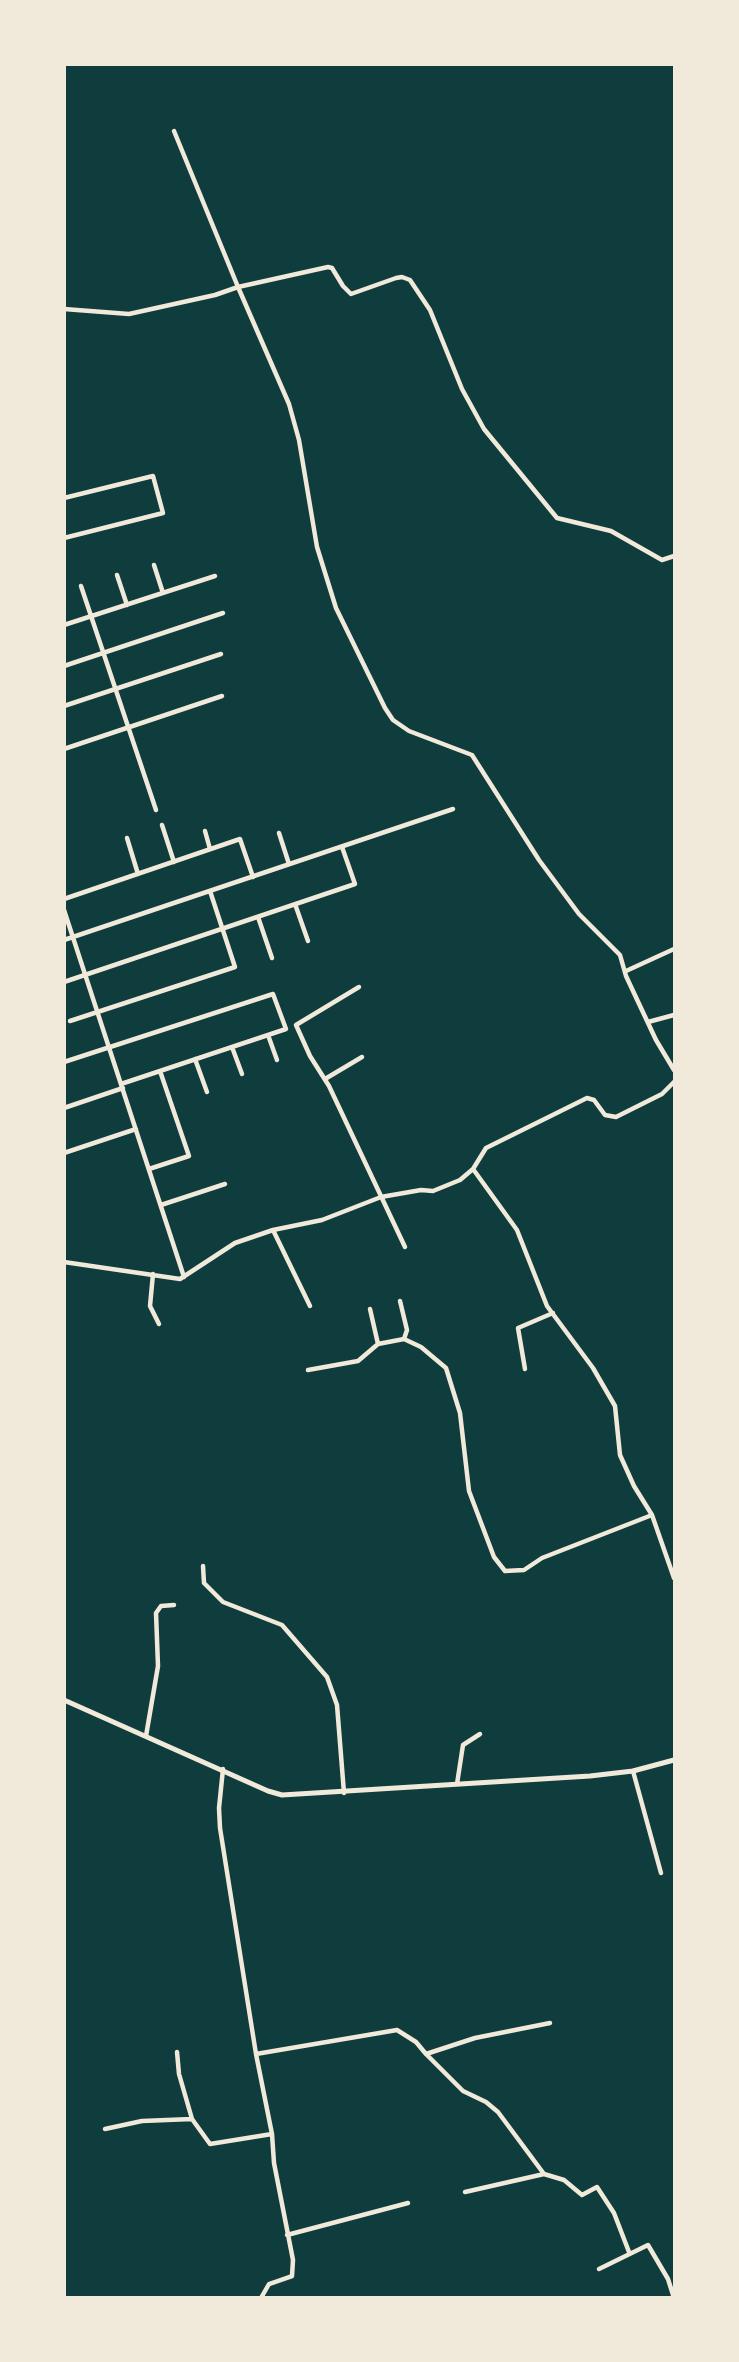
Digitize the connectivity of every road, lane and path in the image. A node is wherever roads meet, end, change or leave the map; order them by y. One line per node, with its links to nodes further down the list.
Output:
1 (174, 131): 2 (street)
2 (238, 287): 3 (street); 6 (street); 47 (street)
3 (64, 309)
4 (64, 498): 5 (street)
5 (64, 538)
6 (675, 556)
7 (154, 565): 11 (street)
8 (117, 575): 12 (street)
9 (215, 576): 11 (street)
10 (81, 586): 14 (street)
11 (163, 593): 12 (street)
12 (127, 604): 14 (street)
13 (222, 613): 16 (street)
14 (91, 616): 15 (street); 16 (street)
15 (64, 625)
16 (104, 653): 18 (street); 19 (street)
17 (220, 654): 19 (street)
18 (64, 666)
19 (116, 689): 21 (street); 22 (street)
20 (222, 696): 22 (street)
21 (64, 706)
22 (128, 727): 23 (street); 25 (street)
23 (64, 749)
24 (453, 809): 30 (street)
25 (156, 810)
26 (162, 825): 32 (street)
27 (205, 831): 31 (street)
28 (279, 834): 33 (street)
29 (127, 838): 34 (street)
30 (342, 847): 33 (street); 38 (street)
31 (210, 849): 32 (street); 35 (street)
32 (174, 862): 34 (street)
33 (289, 864): 35 (street)
34 (138, 874): 37 (street)
35 (253, 877): 36 (street)
36 (210, 891): 41 (street); 42 (street)
37 (64, 898)
38 (295, 904): 40 (street); 44 (street)
39 (64, 910): 42 (street)
40 (258, 917): 41 (street); 46 (street)
41 (222, 929): 48 (street); 51 (street)
42 (73, 937): 43 (street); 48 (street)
43 (64, 940)
44 (308, 941)
45 (675, 949): 47 (street)
46 (272, 958)
47 (626, 971): 54 (street)
48 (86, 975): 49 (street); 51 (street)
49 (64, 981)
50 (359, 987): 65 (street)
51 (98, 1012): 53 (street); 57 (street)
52 (675, 1015): 54 (street)
53 (70, 1021)
54 (648, 1022): 62 (street)
55 (268, 1035): 56 (street); 57 (street); 60 (street)
56 (232, 1047): 59 (street); 64 (street)
57 (110, 1048): 61 (street); 67 (street)
58 (362, 1057): 65 (street)
59 (195, 1059): 63 (street); 68 (street)
60 (277, 1060)
61 (64, 1062)
62 (675, 1070)
63 (160, 1071): 67 (street); 72 (street)
64 (242, 1074)
65 (325, 1079): 75 (street)
66 (675, 1082): 73 (street)
67 (122, 1086): 69 (street); 70 (street)
68 (207, 1092)
69 (64, 1108)
70 (136, 1129): 71 (street); 72 (street)
71 (64, 1153)
72 (149, 1169): 76 (street)
73 (473, 1169): 75 (street); 85 (street)
74 (225, 1184): 76 (street)
75 (381, 1197): 77 (street); 78 (street)
76 (161, 1205): 81 (street)
77 (273, 1230): 81 (street); 83 (street)
78 (405, 1247)
79 (64, 1262): 80 (street)
80 (153, 1274): 81 (street); 86 (street)
81 (184, 1277)
82 (400, 1301): 87 (street)
83 (310, 1306)
84 (370, 1309): 88 (street)
85 (553, 1313): 89 (street); 91 (street)
86 (159, 1323)
87 (404, 1339): 88 (street); 91 (street)
88 (378, 1344): 90 (street)
89 (525, 1369)
90 (308, 1370)
91 (652, 1515): 93 (street)
92 (203, 1566): 102 (street)
93 (675, 1578)
94 (174, 1605): 97 (street)
95 (64, 1700): 97 (street)
96 (480, 1734): 101 (street)
97 (146, 1736): 99 (street)
98 (675, 1760): 100 (street)
99 (223, 1769): 102 (street); 106 (street)
100 (633, 1771): 101 (street); 103 (street)
101 (457, 1784): 102 (street)
102 (344, 1793)
103 (661, 1873)
104 (550, 2023): 107 (street)
105 (177, 2052): 108 (street)
106 (256, 2054): 107 (street); 110 (street)
107 (426, 2054): 111 (street)
108 (192, 2119): 109 (street); 110 (street)
109 (105, 2129)
110 (273, 2134): 114 (street)
111 (544, 2174): 112 (street); 115 (street)
112 (465, 2192)
113 (408, 2203): 114 (street)
114 (287, 2235): 117 (street)
115 (629, 2252): 116 (street); 118 (street)
116 (599, 2269)
117 (261, 2298)
118 (674, 2298)

